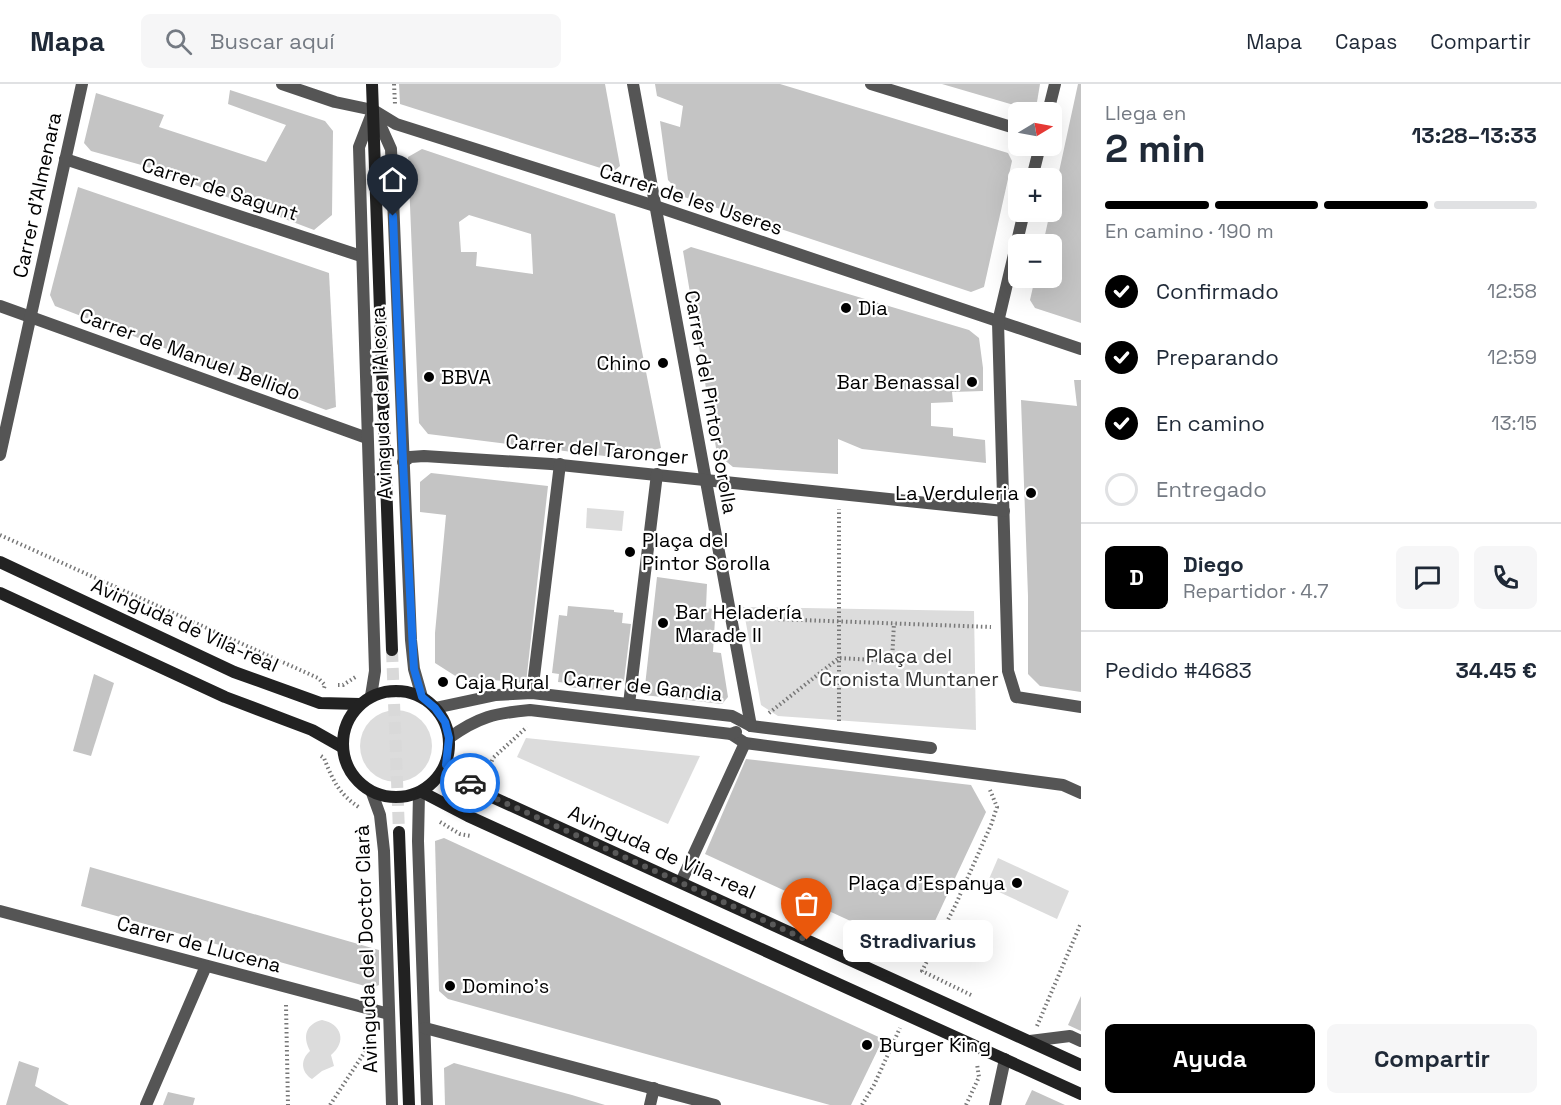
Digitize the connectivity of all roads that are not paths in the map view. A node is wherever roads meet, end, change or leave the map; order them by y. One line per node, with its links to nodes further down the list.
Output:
1 (82, 84): 10 (street, Carrer d'Almenara)
2 (282, 84): 8 (street, Carrer de les Useres)
3 (372, 84): 8 (main road, Avinguda de l'Alcora)
4 (633, 84): 11 (street, Carrer del Pintor Sorolla)
5 (871, 84): 9 (street)
6 (1055, 84): 7 (street)
7 (1050, 102)
8 (373, 110): 11 (street, Carrer de les Useres); 13 (street, Avinguda de l'Alcora); 20 (street, Avinguda de l'Alcora); 27 (main road, Avinguda de l'Alcora)
9 (1008, 126)
10 (65, 159): 13 (street, Carrer de Sagunt); 15 (street, Carrer d'Almenara)
11 (655, 206): 16 (street, Carrer de les Useres); 23 (street, Carrer del Pintor Sorolla)
12 (1022, 222): 16 (street)
13 (361, 256): 18 (street, Avinguda de l'Alcora)
14 (0, 306): 15 (street, Carrer de Manuel Bellido)
15 (31, 316): 18 (street, Carrer de Manuel Bellido); 19 (street, Carrer d'Almenara)
16 (998, 322): 17 (street, Carrer de les Useres); 24 (street)
17 (1081, 349)
18 (367, 438): 30 (street, Avinguda de l'Alcora)
19 (0, 455)
20 (403, 462): 21 (street, Carrer del Taronger); 29 (street, Avinguda de l'Alcora)
21 (560, 464): 22 (street, Carrer del Taronger); 28 (street)
22 (657, 474): 23 (street, Carrer del Taronger); 31 (street)
23 (706, 478): 24 (street, Carrer del Taronger); 34 (street, Carrer del Pintor Sorolla)
24 (1004, 511): 32 (street)
25 (0, 562): 30 (main road, Avinguda de Vila-real)
26 (0, 593): 38 (main road)
27 (392, 650)
28 (532, 693): 31 (street, Carrer de Gandia); 33 (street, Carrer de Gandia)
29 (422, 697): 30 (main road); 33 (main road)
30 (366, 700): 38 (main road)
31 (629, 704): 34 (street, Carrer de Gandia)
32 (1081, 707)
33 (435, 708): 36 (main road)
34 (751, 726): 35 (street, Carrer de Gandia); 39 (street)
35 (731, 734): 36 (street, Carrer de Gandia); 37 (street, Carrer de Gandia)
36 (449, 738): 40 (main road)
37 (745, 743): 43 (street, Carrer de Gandia); 45 (street)
38 (342, 747): 41 (main road)
39 (931, 748)
40 (446, 765): 42 (main road); 45 (main road, Avinguda de Vila-real)
41 (372, 792): 42 (main road); 48 (street, Avinguda del Doctor Clarà)
42 (420, 792): 49 (street); 52 (main road)
43 (1081, 793)
44 (399, 832): 58 (main road, Avinguda del Doctor Clarà)
45 (681, 882): 50 (main road, Avinguda de Vila-real)
46 (0, 911): 47 (street, Carrer de Llucena)
47 (206, 966): 48 (street, Carrer de Llucena); 56 (street)
48 (389, 1014): 57 (street, Avinguda del Doctor Clarà)
49 (425, 1028): 54 (street); 59 (street)
50 (1030, 1041): 51 (street); 53 (main road, Avinguda de Vila-real)
51 (1081, 1041)
52 (1005, 1059): 55 (main road); 62 (street)
53 (1081, 1065)
54 (654, 1088): 60 (street); 61 (street)
55 (1081, 1094)
56 (146, 1105)
57 (392, 1105)
58 (409, 1105)
59 (427, 1105)
60 (650, 1105)
61 (715, 1105)
62 (995, 1105)

